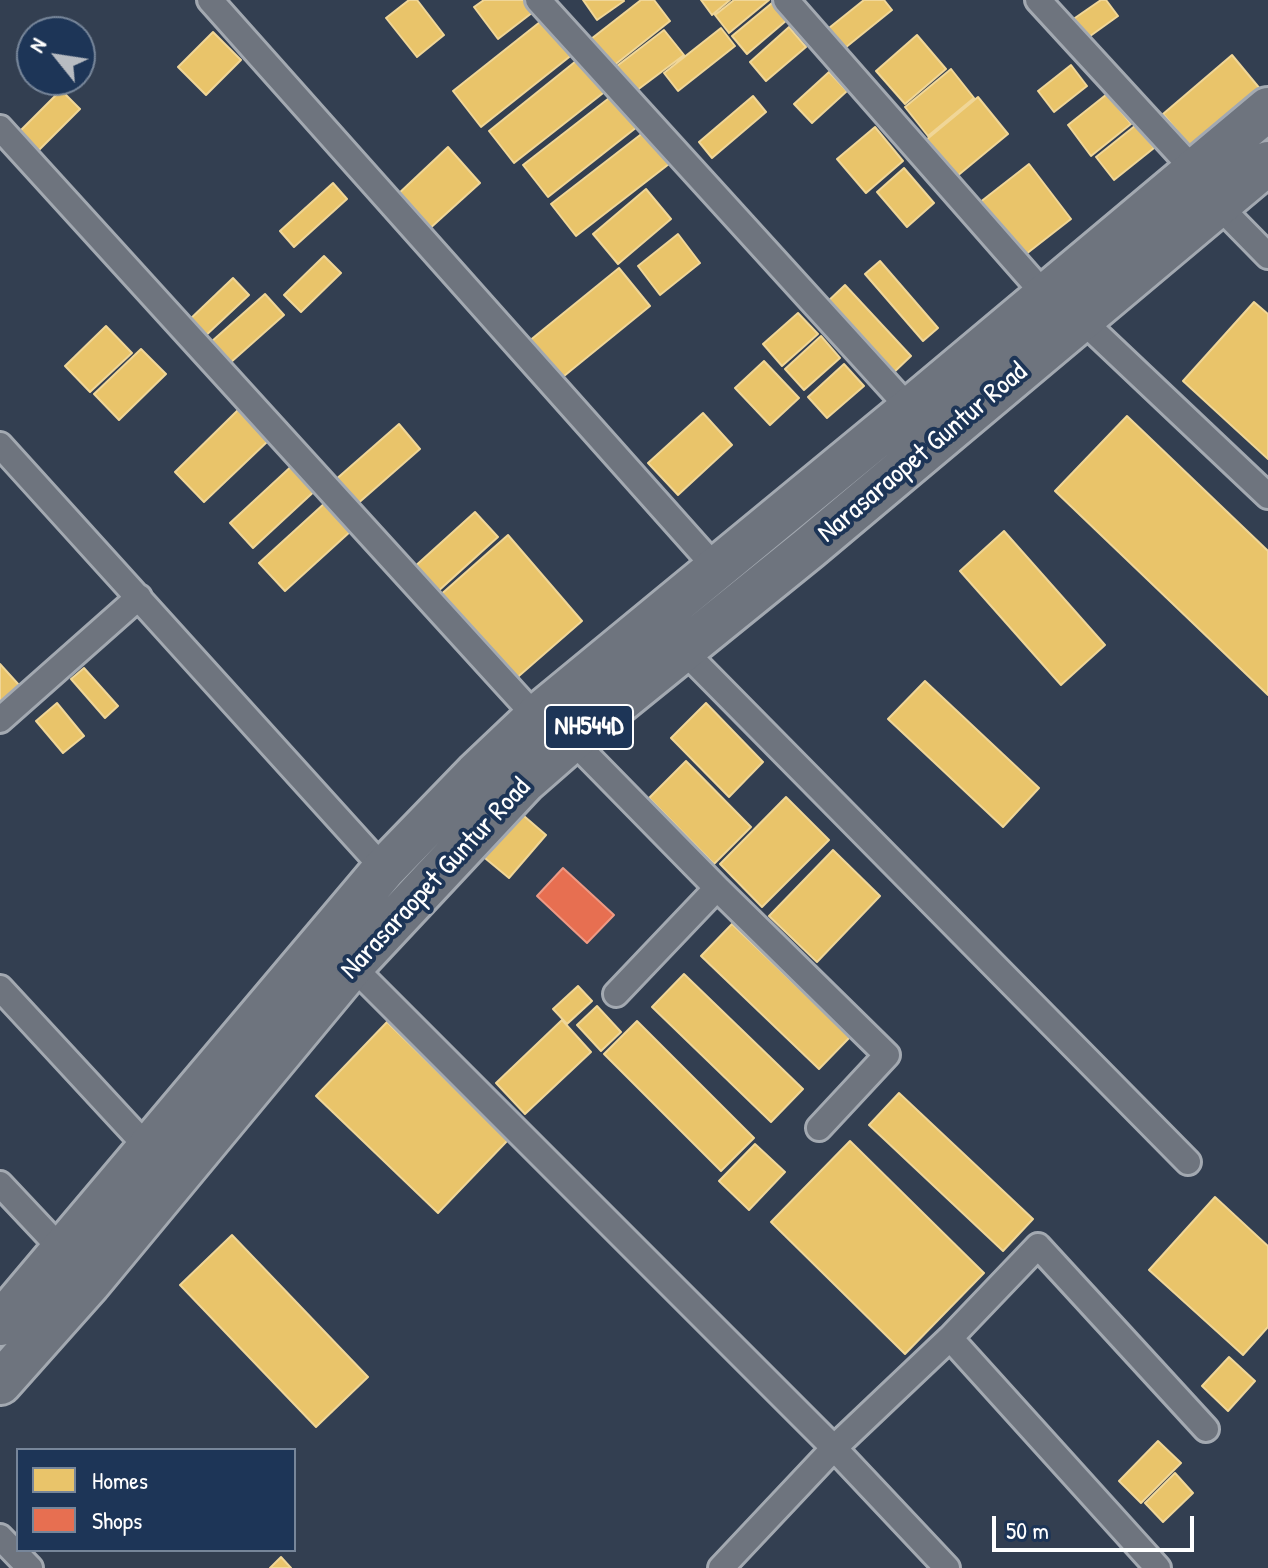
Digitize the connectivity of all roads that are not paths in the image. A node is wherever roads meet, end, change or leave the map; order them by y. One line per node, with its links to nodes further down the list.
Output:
1 (210, 0): 16 (street)
2 (538, 0): 13 (street)
3 (786, 0): 11 (street)
4 (1038, 0): 8 (street)
5 (1268, 109): 8 (highway, Narasaraopet Guntur Road / NH544D)
6 (0, 128): 19 (street)
7 (1268, 163): 9 (highway, Narasaraopet Guntur Road / NH544D)
8 (1195, 171): 11 (highway, Narasaraopet Guntur Road / NH544D)
9 (1218, 205): 10 (street); 12 (highway, Narasaraopet Guntur Road / NH544D)
10 (1268, 256)
11 (1045, 295): 13 (highway, Narasaraopet Guntur Road / NH544D)
12 (1082, 320): 15 (street); 18 (highway, Narasaraopet Guntur Road / NH544D)
13 (910, 409): 16 (highway, Narasaraopet Guntur Road / NH544D)
14 (0, 445): 17 (street)
15 (1268, 496)
16 (715, 567): 19 (highway, Narasaraopet Guntur Road / NH544D)
17 (139, 597): 20 (street); 22 (street)
18 (684, 651): 21 (highway, Narasaraopet Guntur Road / NH544D); 29 (street)
19 (536, 717): 22 (highway, Narasaraopet Guntur Road / NH544D)
20 (0, 720)
21 (572, 740): 23 (street); 24 (highway, Narasaraopet Guntur Road / NH544D)
22 (384, 869): 24 (highway, Narasaraopet Guntur Road / NH544D)
23 (717, 888): 26 (street); 27 (street)
24 (339, 953): 28 (highway, Narasaraopet Guntur Road / NH544D); 34 (highway, Narasaraopet Guntur Road / NH544D); 36 (street)
25 (0, 988): 28 (street)
26 (616, 994)
27 (819, 1128)
28 (149, 1149): 31 (highway, Narasaraopet Guntur Road / NH544D)
29 (1188, 1162)
30 (0, 1184): 31 (street)
31 (63, 1251): 32 (highway, Narasaraopet Guntur Road / NH544D)
32 (0, 1324)
33 (950, 1338): 35 (street); 36 (street); 41 (street)
34 (0, 1383)
35 (1206, 1429)
36 (834, 1448): 39 (street); 40 (street)
37 (0, 1537): 38 (street)
38 (30, 1568)
39 (721, 1568)
40 (947, 1568)
41 (1158, 1568)

